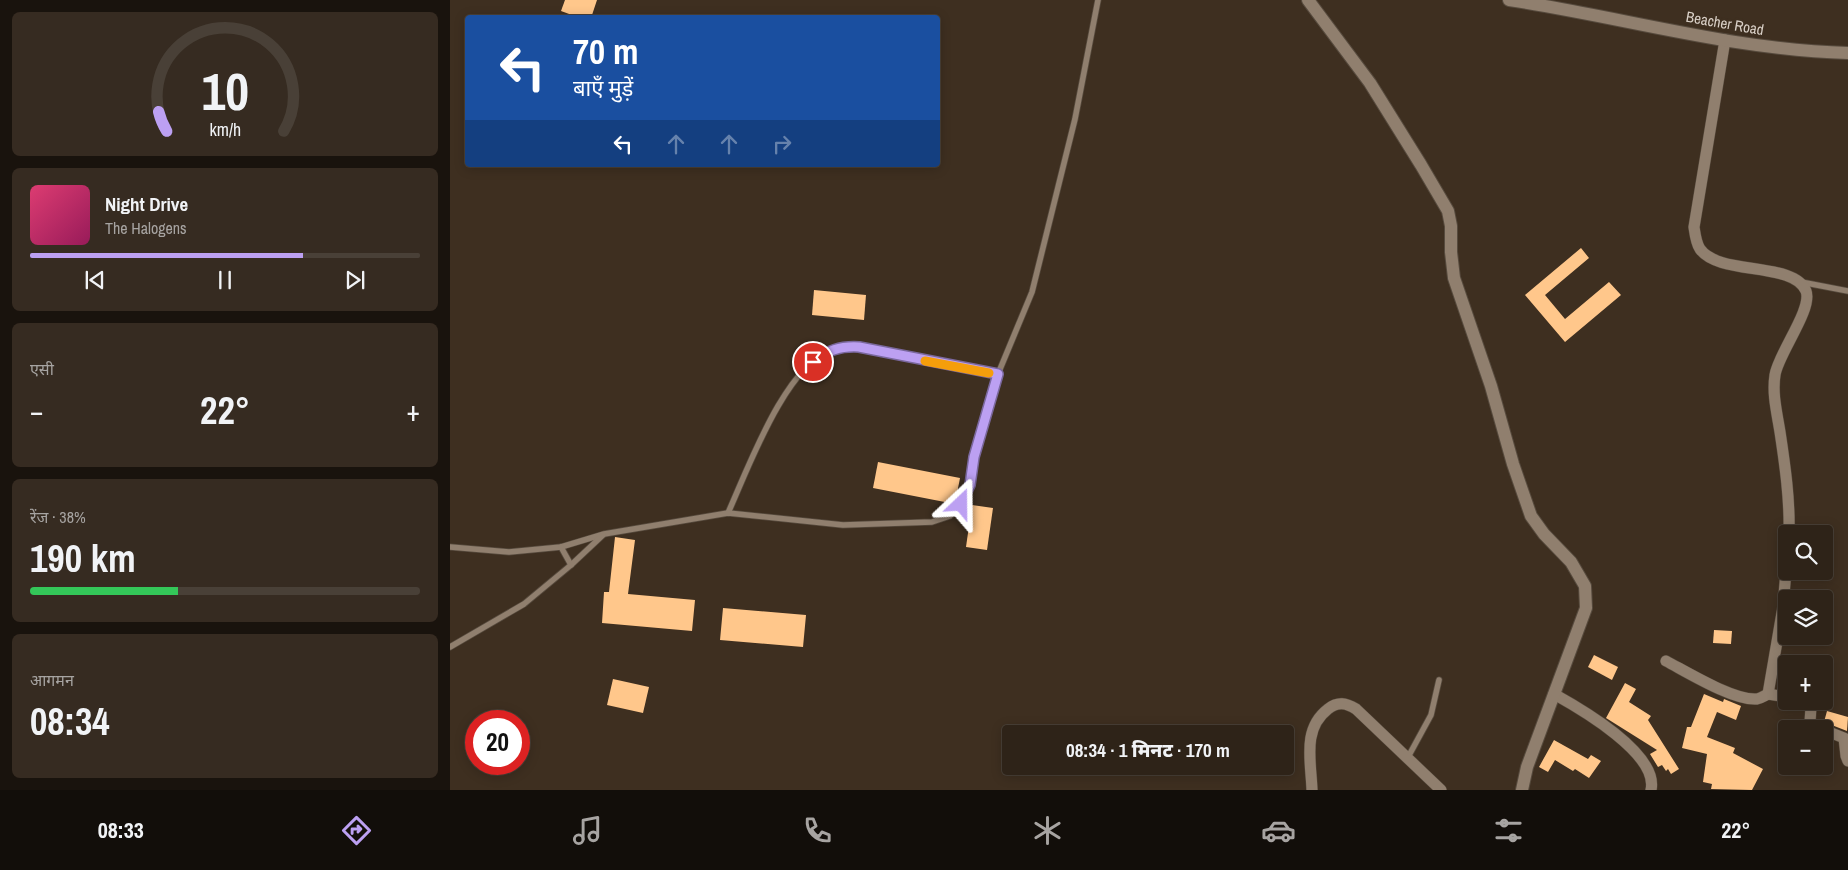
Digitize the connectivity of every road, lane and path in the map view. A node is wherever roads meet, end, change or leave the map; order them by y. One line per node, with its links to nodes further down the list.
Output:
1 (1098, 0): 9 (lane)
2 (1308, 0): 20 (street)
3 (1509, 0): 4 (street, Beacher Road)
4 (1530, 2): 5 (street, Beacher Road)
5 (1725, 40): 6 (street, Beacher Road); 7 (street)
6 (1848, 53)
7 (1799, 282): 8 (lane); 11 (street)
8 (1848, 291)
9 (998, 374): 10 (lane); 10 (lane)
10 (728, 513): 12 (lane)
11 (1789, 525)
12 (604, 534): 14 (lane); 15 (lane)
13 (450, 547): 14 (lane)
14 (561, 547): 15 (lane)
15 (571, 565): 17 (lane)
16 (1785, 580): 21 (street)
17 (450, 647)
18 (1666, 661): 21 (street)
19 (1439, 680): 24 (lane)
20 (1554, 694): 28 (street); 29 (street)
21 (1768, 694): 22 (street)
22 (1778, 696)
23 (1833, 734): 25 (street)
24 (1407, 759): 26 (street); 27 (street)
25 (1848, 761)
26 (1312, 790)
27 (1441, 790)
28 (1522, 790)
29 (1651, 790)

